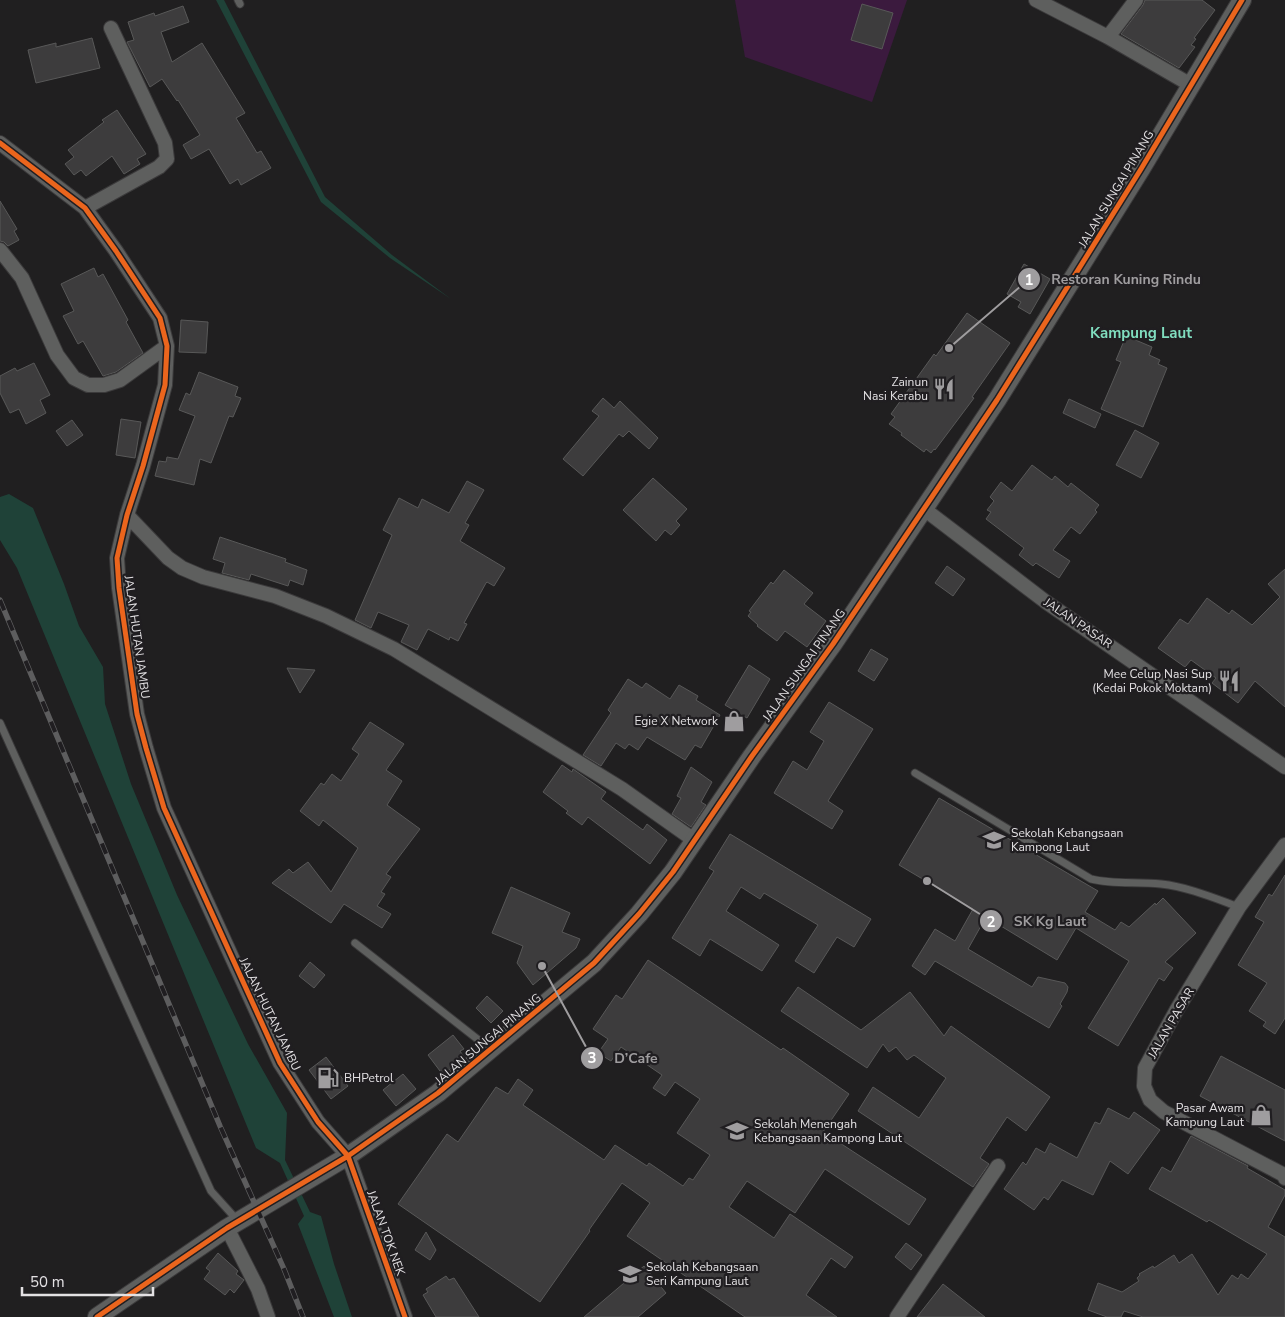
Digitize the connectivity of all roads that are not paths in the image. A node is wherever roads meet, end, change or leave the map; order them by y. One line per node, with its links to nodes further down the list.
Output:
1 (1036, 0): 5 (street)
2 (1136, 0): 5 (street)
3 (1242, 0): 6 (street, JALAN SUNGAI PINANG)
4 (111, 28): 8 (street)
5 (1108, 37): 6 (street)
6 (1191, 85): 11 (street, JALAN SUNGAI PINANG)
7 (0, 143): 8 (street, JALAN HUTAN JAMBU)
8 (85, 208): 10 (street, JALAN HUTAN JAMBU)
9 (0, 250): 10 (street)
10 (168, 346): 12 (street, JALAN HUTAN JAMBU)
11 (924, 509): 14 (street, JALAN PASAR); 16 (street, JALAN SUNGAI PINANG)
12 (127, 515): 16 (street); 21 (street, JALAN HUTAN JAMBU)
13 (0, 723): 24 (lane)
14 (1285, 767)
15 (915, 773): 18 (lane)
16 (694, 840): 20 (street, JALAN SUNGAI PINANG)
17 (1285, 845): 18 (street, JALAN PASAR)
18 (1239, 907): 23 (street, JALAN PASAR)
19 (355, 943): 20 (lane)
20 (491, 1050): 21 (street, JALAN SUNGAI PINANG)
21 (348, 1156): 24 (street, JALAN SUNGAI PINANG); 27 (street, JALAN TOK NEK)
22 (998, 1166): 28 (street)
23 (1285, 1178)
24 (237, 1222): 25 (street, JALAN SUNGAI PINANG); 26 (street)
25 (97, 1317)
26 (268, 1317)
27 (406, 1317)
28 (897, 1317)

